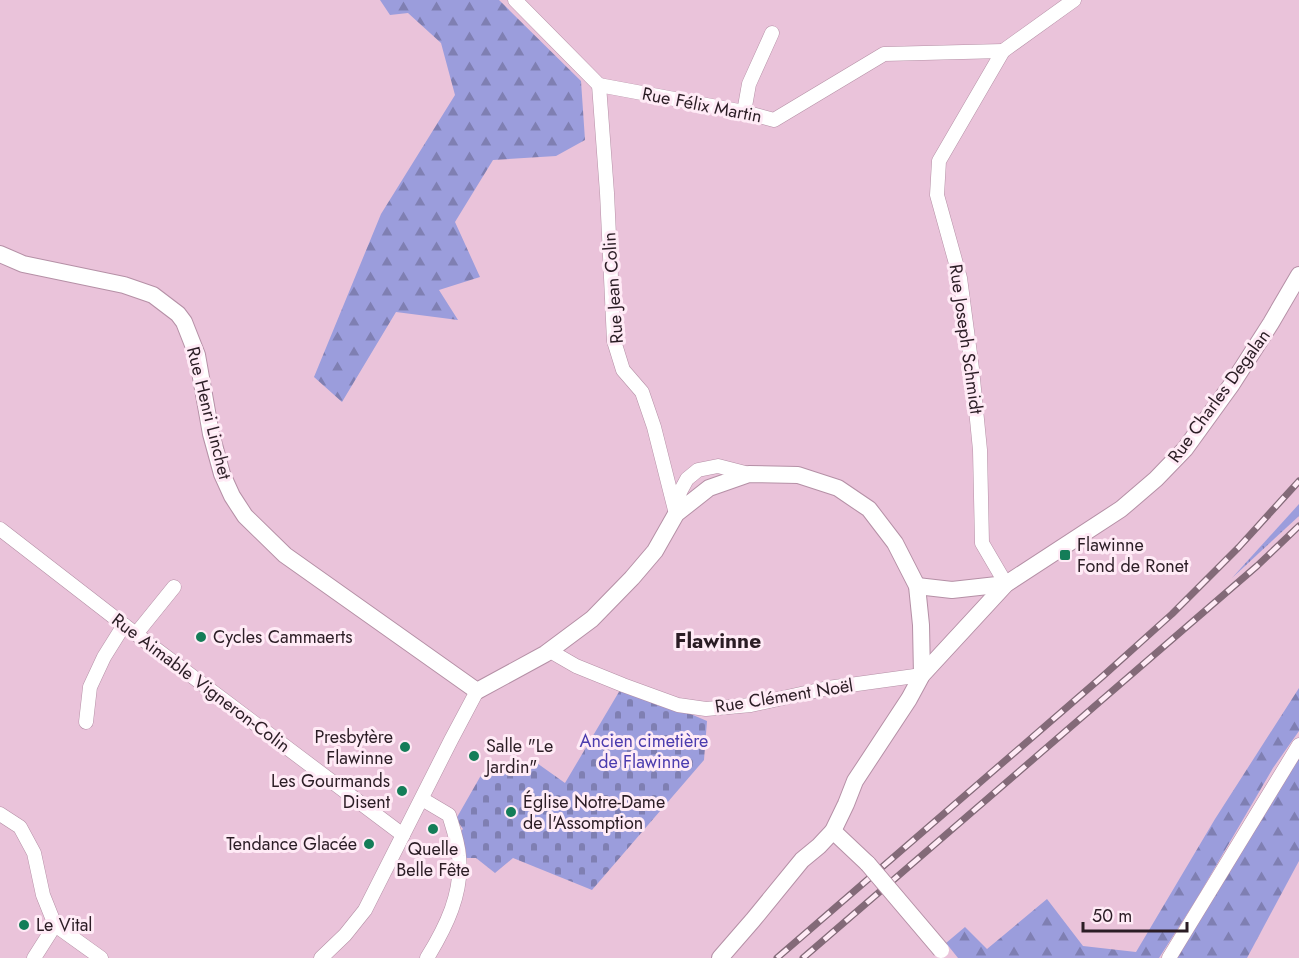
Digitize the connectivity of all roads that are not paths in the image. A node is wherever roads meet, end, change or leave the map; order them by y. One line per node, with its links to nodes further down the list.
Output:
1 (515, 0): 5 (street)
2 (1074, 0): 4 (street, Rue Joseph Schmidt)
3 (772, 33): 6 (street)
4 (1003, 51): 6 (street, Rue Félix Martin); 11 (street, Rue Joseph Schmidt)
5 (599, 85): 6 (street, Rue Félix Martin); 9 (street, Rue Jean Colin)
6 (744, 112)
7 (0, 254): 18 (street, Rue Henri Linchet)
8 (1298, 279): 11 (street, Rue Charles Degalan)
9 (676, 514): 12 (street); 16 (street)
10 (0, 530): 14 (street, Rue Aimable Vigneron-Colin)
11 (1006, 584): 12 (street, Rue Charles Degalan); 17 (street, Rue Charles Degalan)
12 (917, 586): 17 (street)
13 (174, 587): 15 (street)
14 (124, 625): 15 (street, Rue Aimable Vigneron-Colin); 19 (street)
15 (136, 634): 24 (street, Rue Aimable Vigneron-Colin)
16 (550, 651): 17 (street, Rue Clément Noël); 18 (street)
17 (922, 675): 23 (street, Rue Charles Degalan)
18 (477, 691): 21 (street)
19 (86, 722)
20 (1299, 745): 32 (street)
21 (422, 799): 24 (street); 30 (street)
22 (0, 814): 25 (street)
23 (833, 831): 26 (street, bridge); 31 (street, Rue Charles Degalan)
24 (403, 835): 29 (street)
25 (55, 925): 27 (street); 28 (street)
26 (945, 954)
27 (34, 958)
28 (100, 958)
29 (321, 958)
30 (427, 958)
31 (720, 958)
32 (1169, 958)

